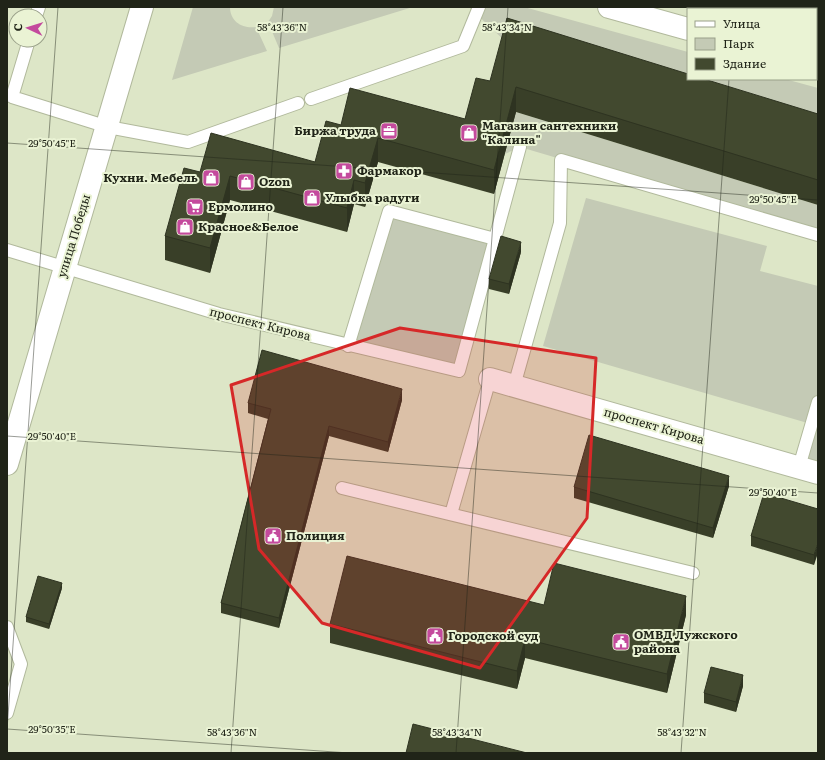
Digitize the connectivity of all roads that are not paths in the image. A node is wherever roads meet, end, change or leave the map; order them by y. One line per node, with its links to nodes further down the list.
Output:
1 (142, 7): 8 (main road, улица Победы)
2 (479, 7): 6 (lane)
3 (609, 7): 4 (main road)
4 (687, 29)
5 (27, 48): 8 (lane)
6 (311, 99)
7 (298, 103): 8 (lane)
8 (108, 127): 13 (main road, улица Победы)
9 (520, 147): 11 (lane)
10 (818, 235): 16 (lane)
11 (495, 238): 14 (lane); 14 (lane, проспект Кирова)
12 (7, 250): 13 (lane, проспект Кирова)
13 (65, 266): 14 (lane, проспект Кирова); 18 (main road, улица Победы)
14 (348, 346)
15 (490, 380): 16 (main road, проспект Кирова); 21 (lane)
16 (514, 386): 19 (main road, проспект Кирова)
17 (818, 402): 19 (lane)
18 (7, 464)
19 (808, 470)
20 (342, 488): 21 (lane)
21 (451, 514): 22 (lane)
22 (693, 573)
23 (7, 627): 24 (lane)
24 (7, 713)

